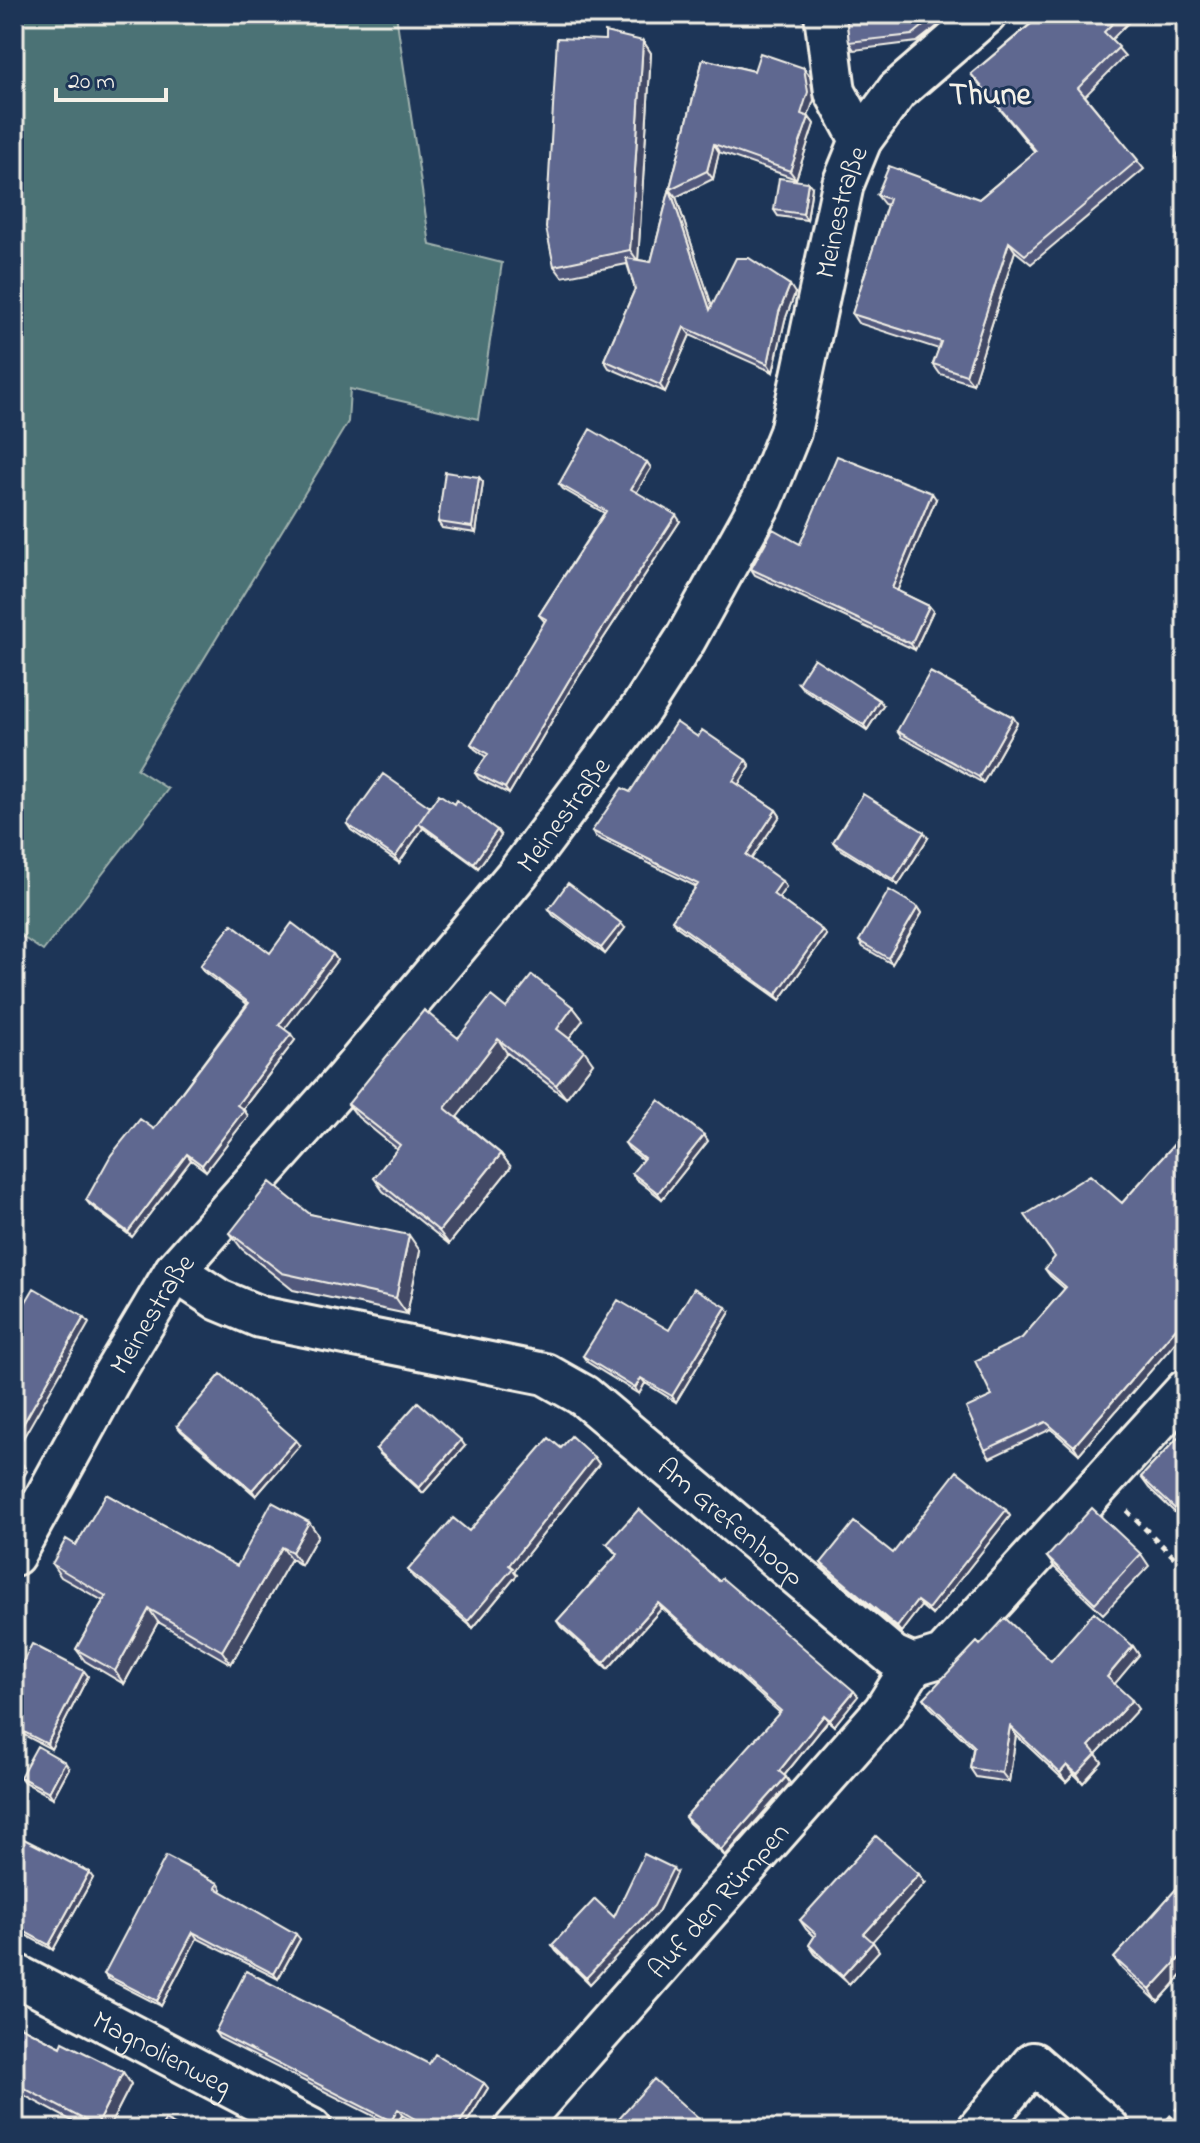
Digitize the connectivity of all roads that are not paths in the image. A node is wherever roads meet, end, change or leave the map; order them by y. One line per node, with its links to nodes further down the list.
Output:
1 (825, 14): 3 (street)
2 (986, 14): 3 (street, Meinestraße)
3 (861, 140): 4 (street, Meinestraße)
4 (175, 1271): 6 (street, Meinestraße); 7 (street, Am Grefenhoop)
5 (1186, 1390): 7 (street)
6 (14, 1555)
7 (913, 1665): 10 (street, Auf den Rümpen)
8 (14, 1974): 9 (street, Magnolienweg)
9 (311, 2129)
10 (515, 2129)
11 (978, 2129): 12 (street)
12 (1109, 2129)

